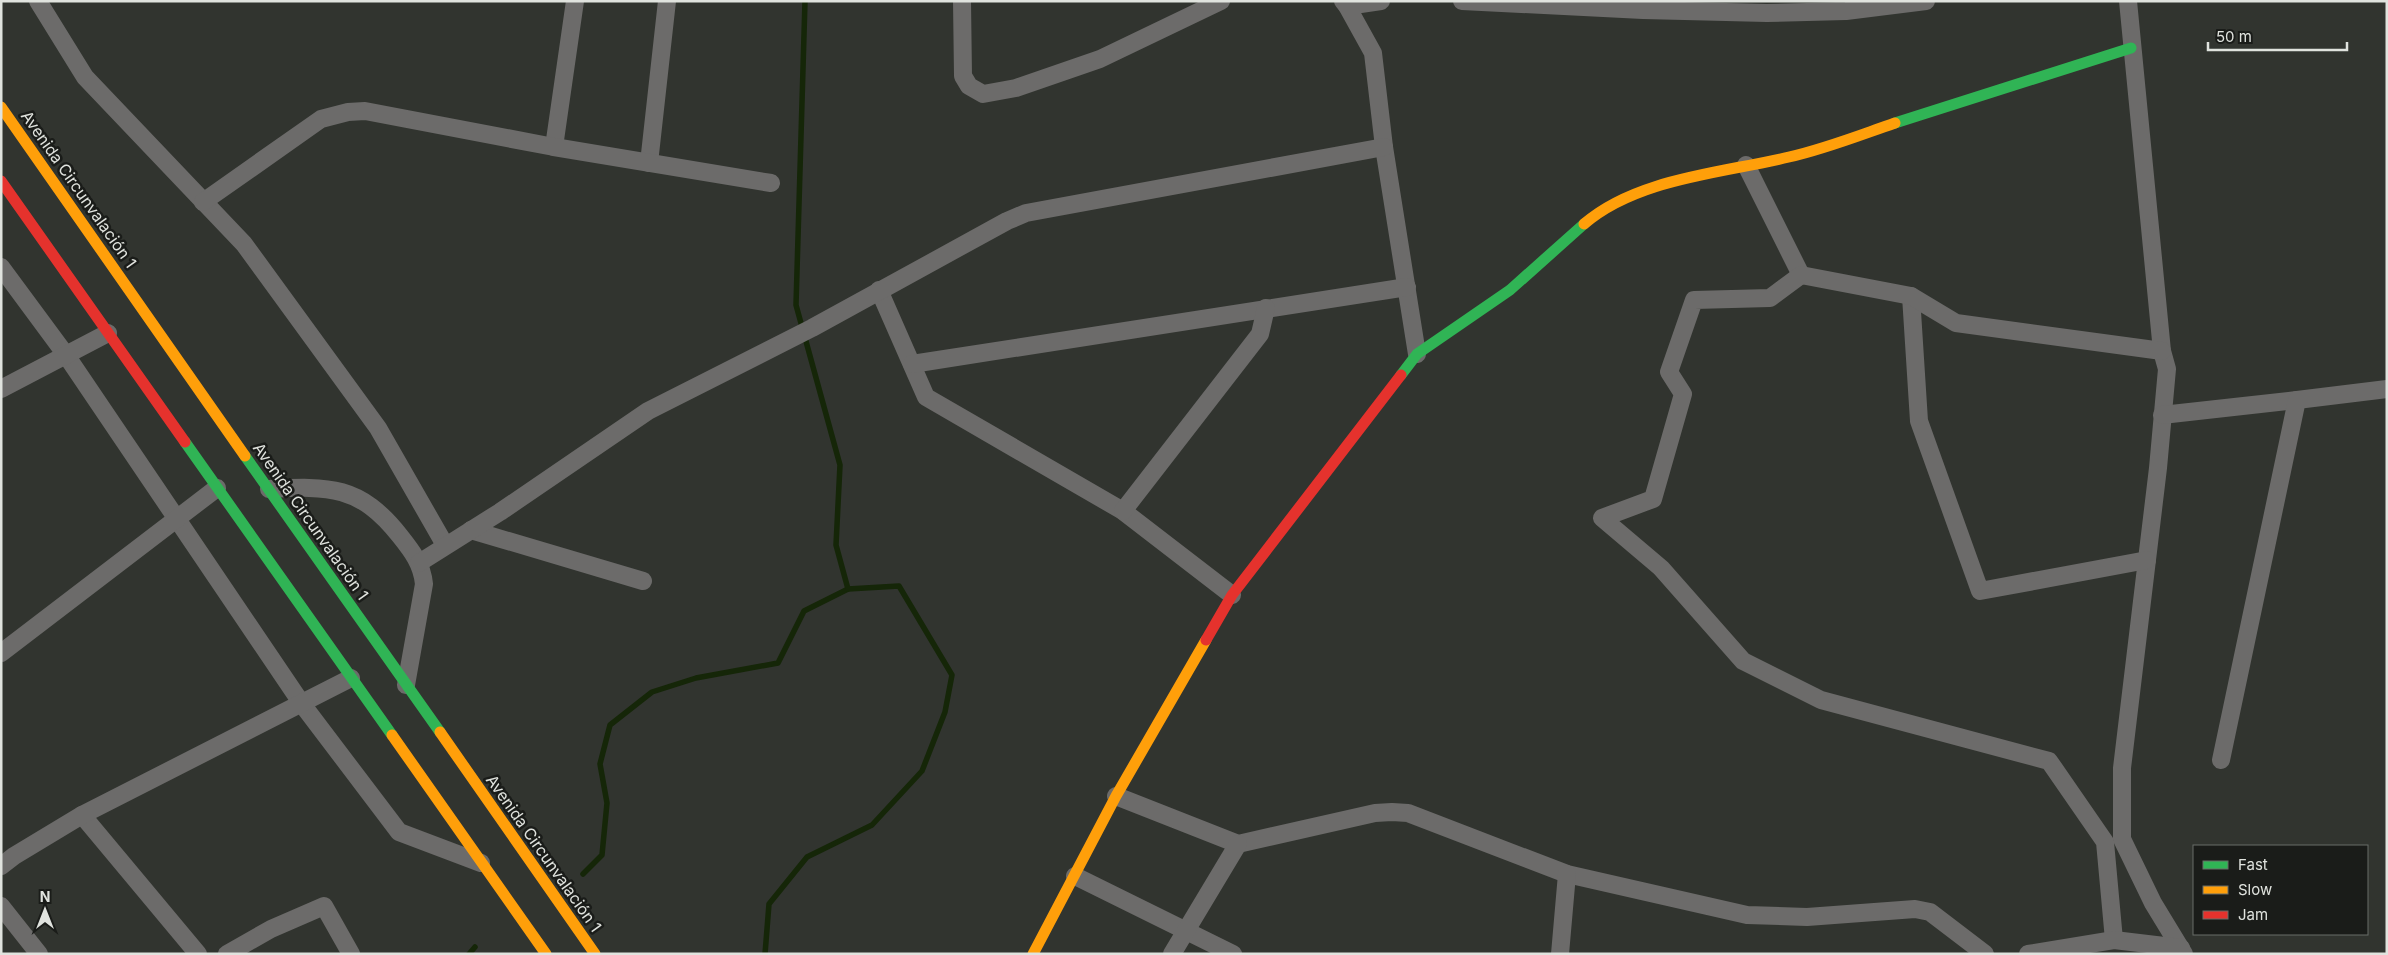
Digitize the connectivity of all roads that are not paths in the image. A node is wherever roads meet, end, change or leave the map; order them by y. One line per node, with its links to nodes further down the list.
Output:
1 (38, 1): 21 (street)
2 (575, 1): 14 (street)
3 (667, 1): 16 (street)
4 (962, 1): 5 (street)
5 (1221, 1)
6 (1381, 1): 10 (street)
7 (1462, 1): 11 (street)
8 (1926, 1): 11 (street)
9 (2128, 1): 12 (street)
10 (1345, 4): 15 (street)
11 (1643, 6)
12 (2131, 48): 17 (main road); 29 (street)
13 (1, 107): 38 (main road, Avenida Circunvalación 1)
14 (554, 147): 16 (street); 21 (street)
15 (1384, 147): 24 (street); 25 (street)
16 (649, 163): 19 (street)
17 (1746, 165): 23 (street); 30 (main road)
18 (1, 181): 20 (main road)
19 (771, 184)
20 (7, 199): 28 (main road)
21 (203, 202): 42 (street)
22 (1, 267): 31 (street)
23 (1801, 275): 26 (street); 54 (street)
24 (1408, 287): 27 (street); 30 (street)
25 (879, 290): 32 (street); 41 (street)
26 (1911, 296): 29 (street); 43 (street)
27 (1266, 308): 32 (street); 39 (street)
28 (108, 333): 31 (street); 37 (main road)
29 (2162, 351): 36 (street)
30 (1417, 354): 46 (main road)
31 (66, 355): 34 (street); 40 (street)
32 (912, 364): 39 (street)
33 (2387, 388): 35 (street)
34 (1, 389)
35 (2297, 400): 36 (street); 51 (street)
36 (2162, 415): 43 (street)
37 (217, 488): 40 (street); 48 (main road)
38 (269, 489): 44 (street); 49 (main road, Avenida Circunvalación 1)
39 (1123, 511): 46 (street)
40 (176, 519): 47 (street); 50 (street)
41 (471, 530): 42 (street); 45 (street)
42 (445, 546): 44 (street)
43 (2147, 560): 54 (street)
44 (419, 563): 49 (street)
45 (643, 581)
46 (1232, 595): 52 (main road)
47 (1, 653)
48 (351, 678): 50 (street); 56 (main road)
49 (406, 685): 70 (main road, Avenida Circunvalación 1)
50 (302, 704): 53 (street); 56 (street)
51 (2221, 760)
52 (1116, 796): 55 (street); 59 (main road)
53 (82, 815): 57 (street); 66 (street)
54 (2113, 841): 62 (street); 64 (street)
55 (1238, 844): 58 (street); 61 (street)
56 (481, 863): 69 (main road)
57 (1, 866)
58 (1567, 874): 74 (street); 75 (street)
59 (1075, 876): 61 (street); 71 (main road)
60 (1, 906): 65 (street)
61 (1187, 930): 72 (street); 73 (street)
62 (2114, 940): 63 (street); 64 (street)
63 (2072, 950): 76 (street)
64 (2183, 951)
65 (39, 954)
66 (198, 954)
67 (227, 954): 68 (street)
68 (350, 954)
69 (546, 954)
70 (595, 954)
71 (1033, 954)
72 (1172, 954)
73 (1233, 954)
74 (1560, 954)
75 (1985, 954)
76 (2028, 954)

